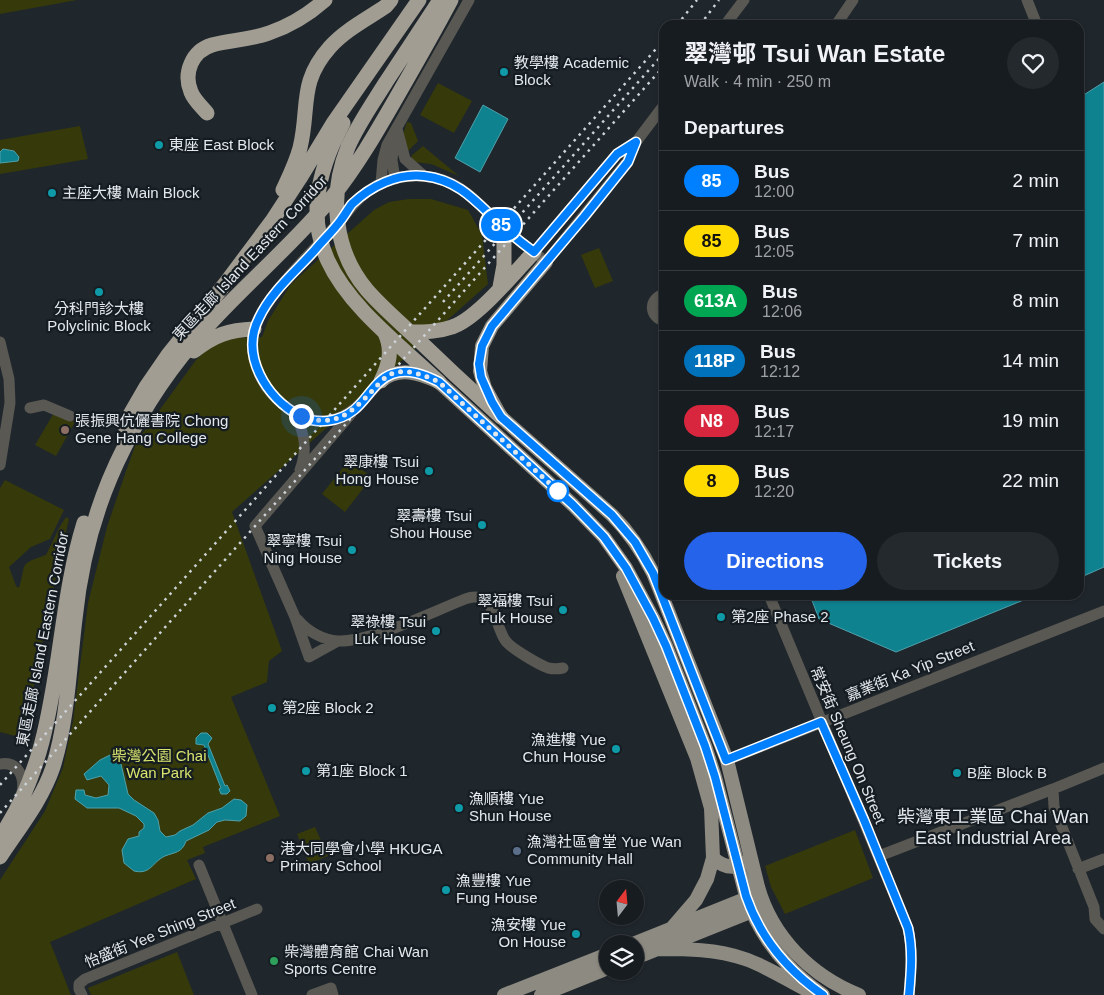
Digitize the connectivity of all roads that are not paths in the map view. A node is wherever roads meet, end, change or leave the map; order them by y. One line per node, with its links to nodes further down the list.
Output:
1 (325, 0): 15 (highway)
2 (391, 0): 22 (highway)
3 (419, 0): 13 (highway, 東區走廊 Island Eastern Corridor)
4 (440, 0): 30 (highway)
5 (451, 0): 32 (highway, 東區走廊 Island Eastern Corridor)
6 (469, 0): 16 (street)
7 (744, 0): 10 (street)
8 (853, 0): 11 (street)
9 (1027, 0): 12 (street)
10 (729, 20)
11 (839, 20)
12 (1035, 20)
13 (397, 34): 22 (highway, 東區走廊 Island Eastern Corridor); 29 (highway)
14 (659, 112): 17 (street)
15 (207, 113)
16 (397, 129): 18 (street); 19 (street); 20 (street)
17 (636, 142): 23 (street); 24 (street)
18 (424, 176): 19 (street); 21 (street)
19 (395, 179): 20 (street)
20 (381, 183): 28 (street)
21 (504, 228): 23 (street); 25 (highway)
22 (253, 247): 59 (highway, 東區走廊 Island Eastern Corridor)
23 (534, 252): 24 (street); 25 (highway)
24 (546, 262): 39 (main road)
25 (500, 287): 30 (highway)
26 (659, 296): 27 (street)
27 (659, 319)
28 (254, 329): 32 (highway); 37 (street)
29 (384, 332): 33 (highway); 34 (highway)
30 (410, 332): 39 (highway)
31 (0, 342): 40 (street)
32 (169, 374): 63 (highway, 東區走廊 Island Eastern Corridor)
33 (381, 381): 34 (main road); 36 (street)
34 (439, 382): 42 (main road)
35 (30, 408): 38 (street)
36 (354, 410): 37 (street); 41 (street)
37 (292, 411): 41 (street)
38 (70, 416)
39 (501, 417): 43 (main road)
40 (0, 465)
41 (298, 476): 47 (street)
42 (612, 547): 64 (main road); 86 (main road)
43 (658, 570)
44 (669, 600): 53 (main road)
45 (771, 600): 52 (street, 常安街 Sheung On Street)
46 (1104, 611): 52 (street, 嘉業街 Ka Yip Street)
47 (295, 617): 48 (street); 50 (street)
48 (319, 636): 49 (street); 50 (street)
49 (338, 641): 50 (street); 51 (street)
50 (319, 651)
51 (563, 668)
52 (821, 722): 53 (street, 嘉業街 Ka Yip Street); 62 (street, 常安街 Sheung On Street)
53 (726, 760): 61 (main road)
54 (0, 764): 59 (street)
55 (1104, 768): 56 (street)
56 (1053, 790): 57 (street); 58 (street)
57 (1039, 795): 58 (street); 62 (street)
58 (1054, 807): 67 (street)
59 (17, 811): 60 (highway, 東區走廊 Island Eastern Corridor)
60 (0, 837)
61 (751, 852): 64 (main road); 68 (main road)
62 (879, 856): 88 (street, 常安街 Sheung On Street)
63 (0, 857)
64 (713, 858): 72 (main road)
65 (1104, 859): 67 (street)
66 (199, 865): 71 (street)
67 (1078, 869): 69 (street)
68 (762, 899): 72 (main road); 75 (main road); 87 (main road)
69 (1099, 909): 73 (street)
70 (257, 910): 71 (street, 怡盛街 Yee Shing Street)
71 (223, 923): 80 (street, 怡盛街 Yee Shing Street); 81 (street)
72 (671, 929): 74 (main road)
73 (1104, 929)
74 (644, 940)
75 (657, 949): 76 (main road); 85 (main road)
76 (644, 954)
77 (599, 958): 83 (main road)
78 (599, 972): 84 (main road)
79 (332, 991): 82 (street)
80 (80, 992)
81 (252, 995)
82 (312, 995)
83 (504, 995)
84 (541, 995)
85 (818, 995)
86 (823, 995)
87 (859, 995)
88 (909, 995)

